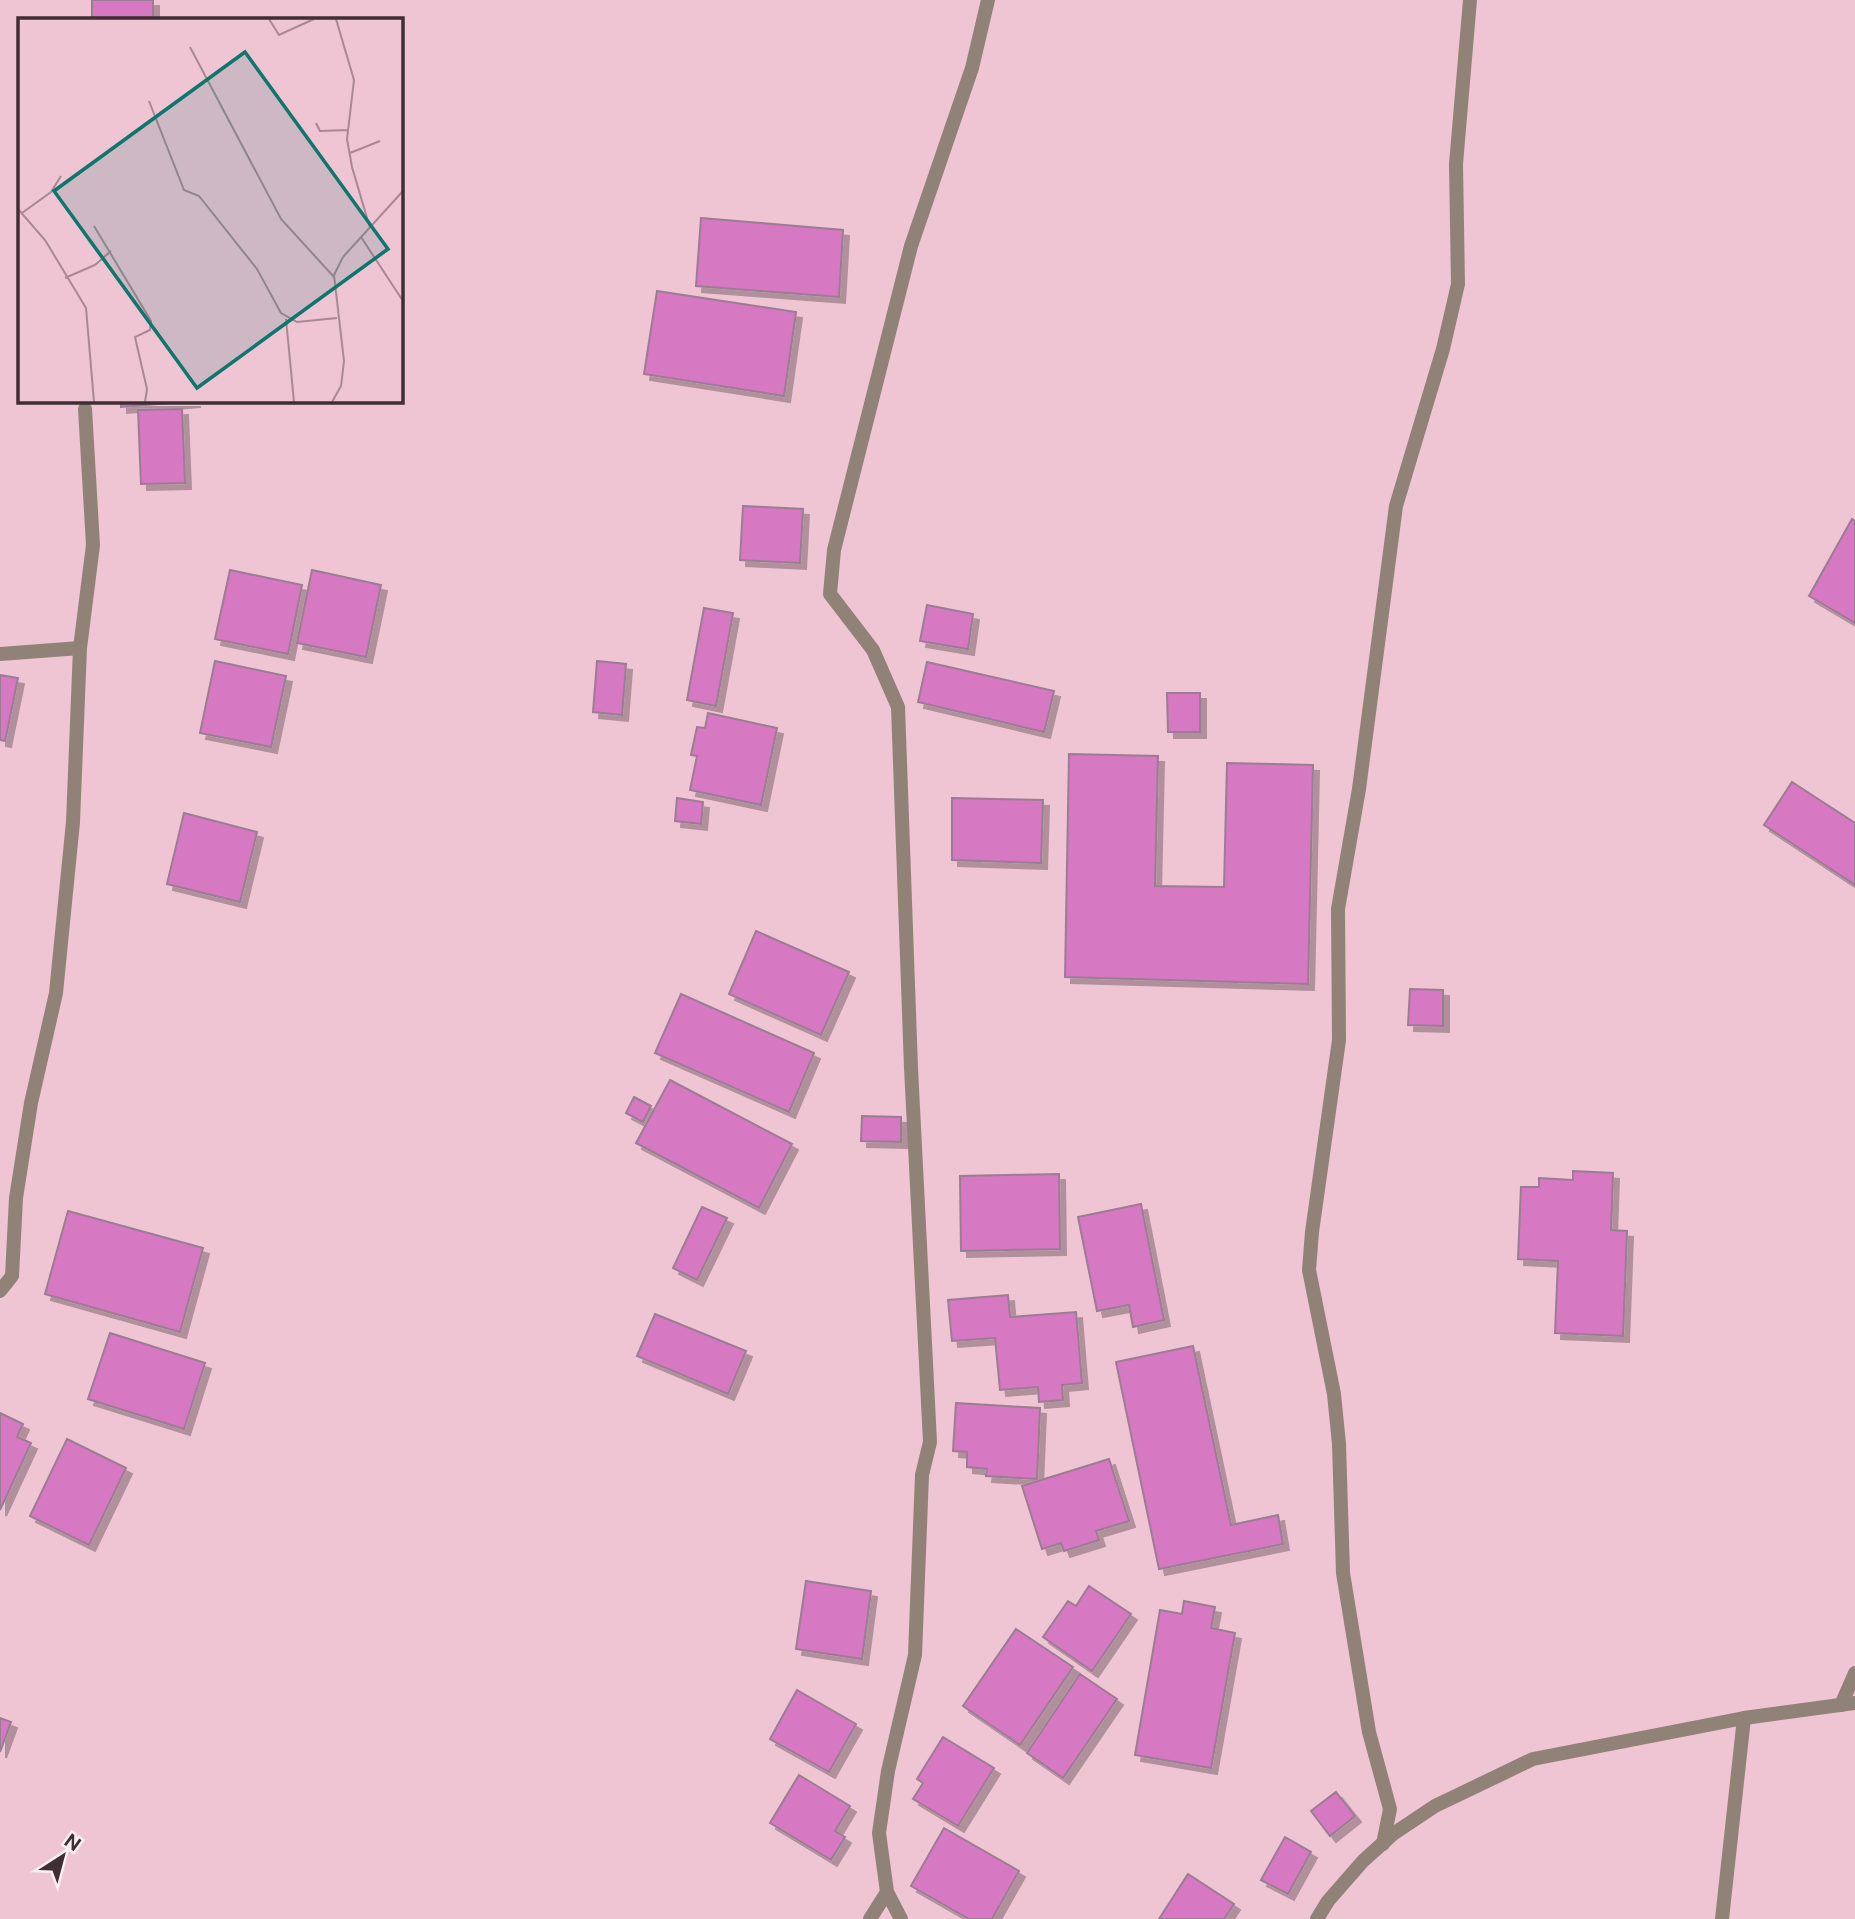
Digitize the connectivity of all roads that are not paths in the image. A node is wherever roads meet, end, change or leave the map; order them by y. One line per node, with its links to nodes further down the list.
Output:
1 (988, 0): 11 (street)
2 (1470, 0): 10 (street)
3 (85, 409): 4 (street)
4 (80, 648): 5 (street); 6 (street)
5 (0, 654)
6 (0, 1291)
7 (1855, 1673): 8 (street)
8 (1848, 1704): 9 (street)
9 (1744, 1718): 10 (street); 15 (street)
10 (1382, 1844): 14 (street)
11 (887, 1892): 12 (street); 13 (street)
12 (870, 1919)
13 (901, 1919)
14 (1317, 1919)
15 (1722, 1919)

